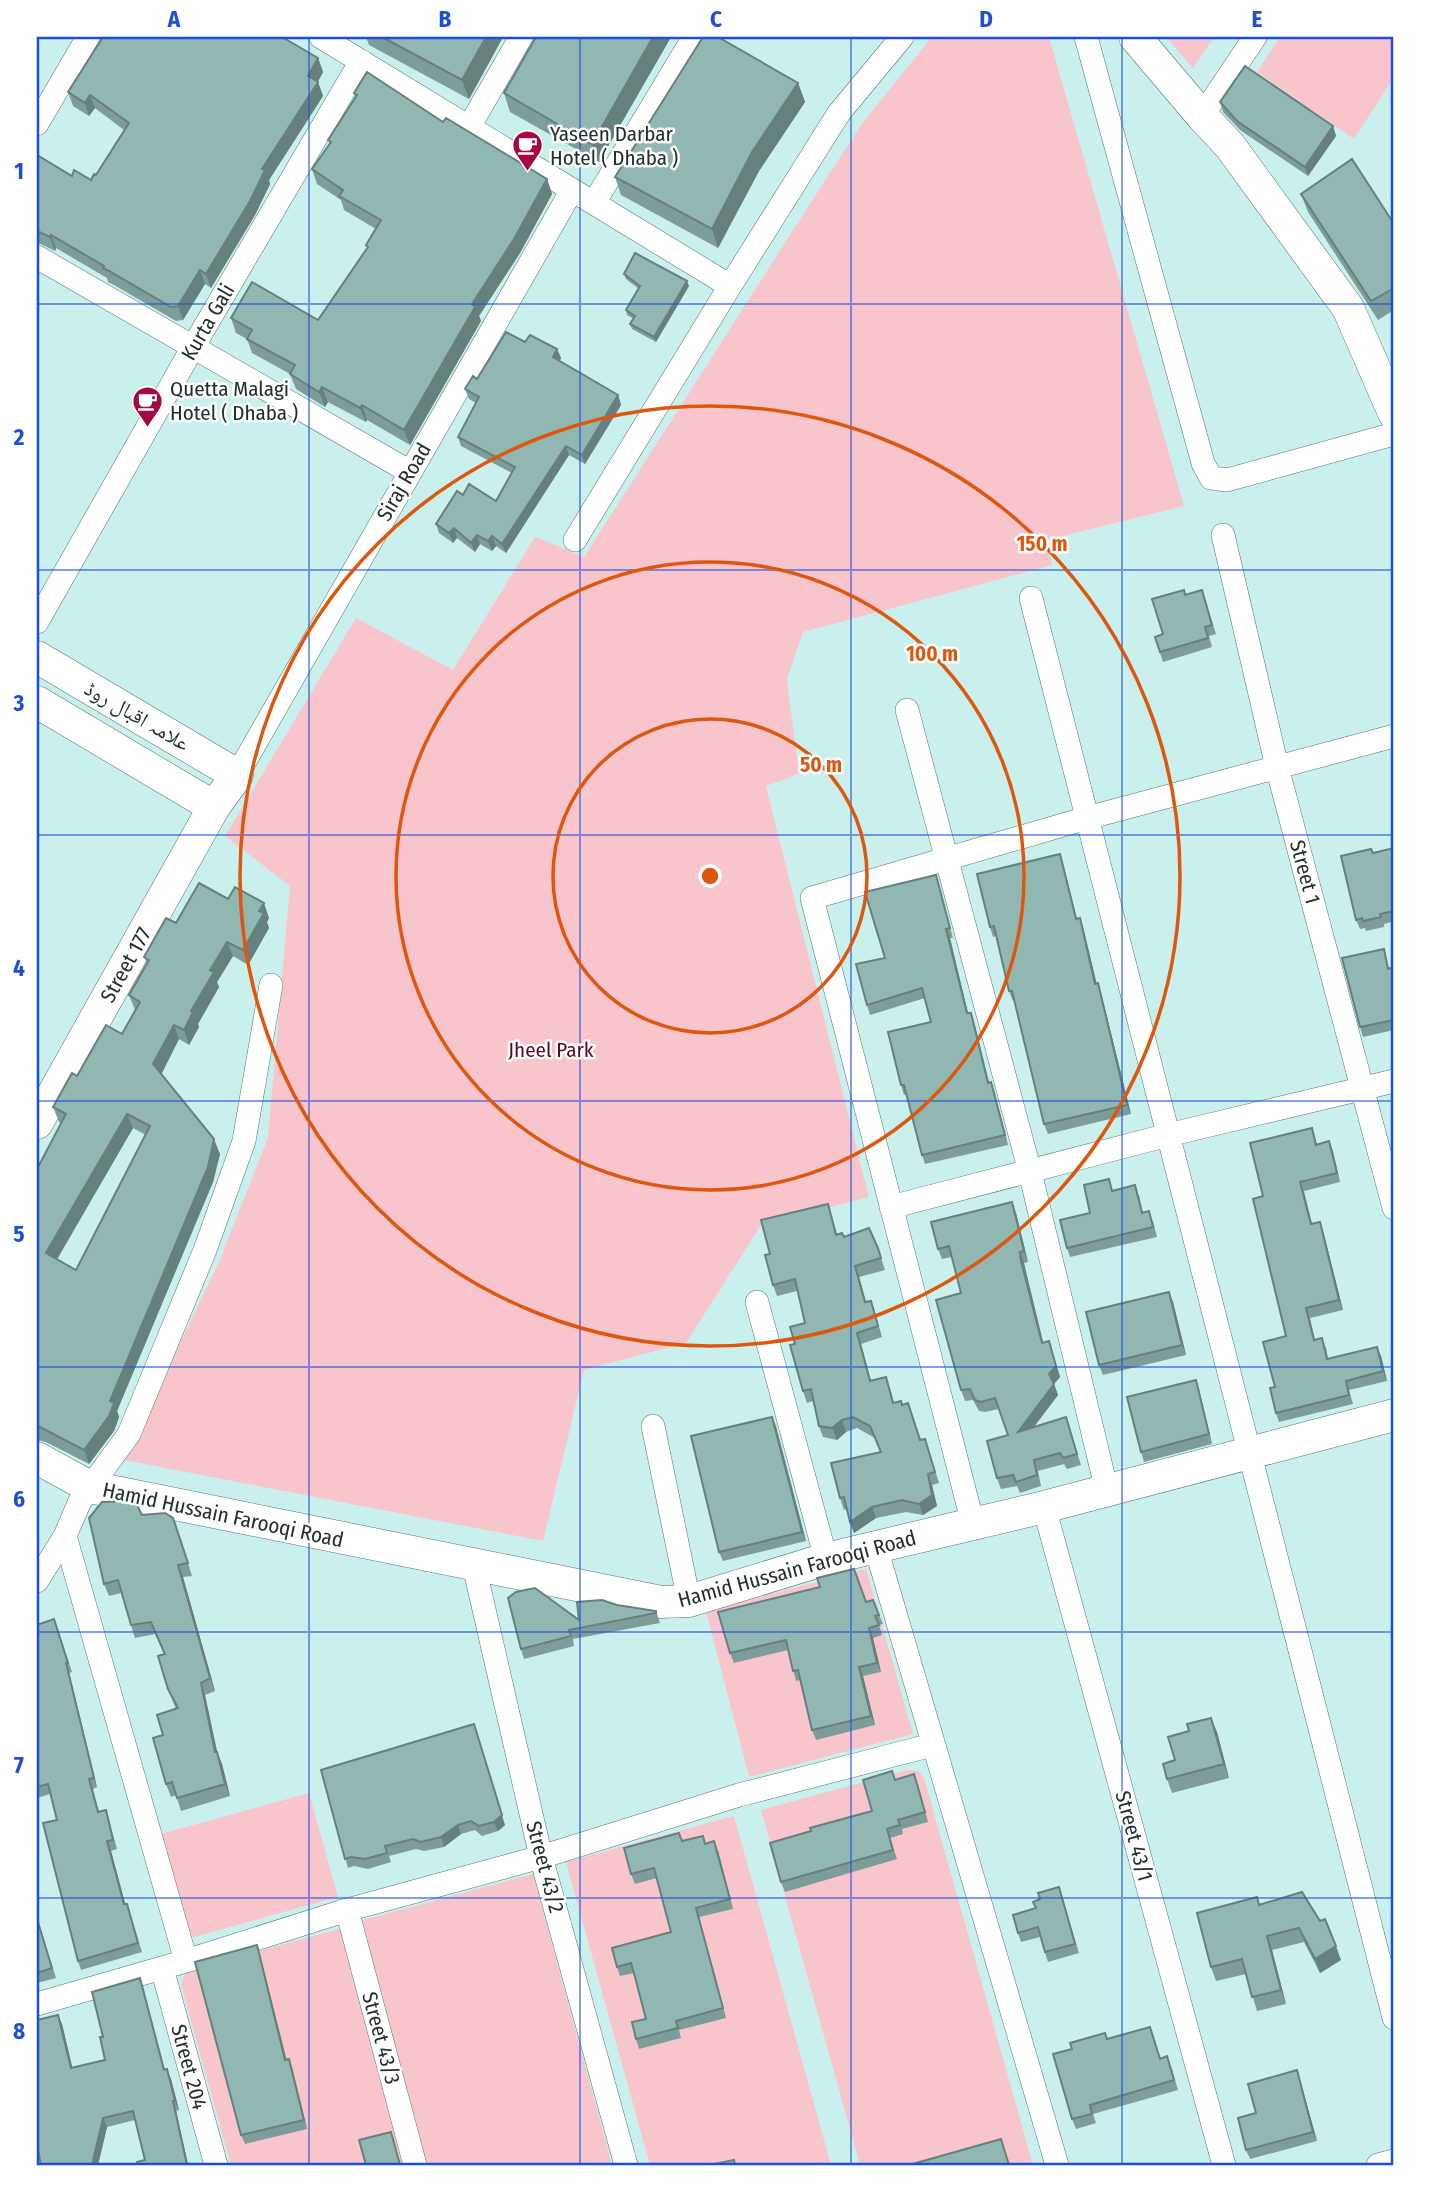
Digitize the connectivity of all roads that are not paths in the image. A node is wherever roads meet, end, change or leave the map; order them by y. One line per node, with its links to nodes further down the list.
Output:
1 (88, 37): 11 (street)
2 (321, 37): 9 (street)
3 (521, 37): 12 (street)
4 (694, 37): 14 (street)
5 (901, 37): 16 (street)
6 (1086, 37): 19 (street)
7 (1135, 37): 10 (street)
8 (1255, 37): 10 (street)
9 (361, 61): 12 (street); 17 (street, Kurta Gali)
10 (1202, 116): 18 (street)
11 (37, 124)
12 (469, 127): 13 (street)
13 (572, 190): 14 (street); 20 (street, Siraj Road)
14 (594, 204): 16 (street)
15 (37, 257): 17 (street)
16 (730, 286): 22 (street)
17 (193, 347): 20 (street); 24 (street, Kurta Gali)
18 (1394, 413)
19 (1394, 434)
20 (410, 472): 30 (street, Siraj Road)
21 (1223, 535): 29 (street, Street 1)
22 (575, 540)
23 (1031, 598): 32 (street)
24 (37, 622)
25 (37, 657): 30 (street, علامہ اقبال روڈ)
26 (37, 702): 31 (street, علامہ اقبال روڈ)
27 (906, 710): 33 (street)
28 (1394, 736): 29 (street)
29 (1277, 767): 32 (street); 36 (street, Street 1)
30 (237, 775): 31 (street, Street 177)
31 (214, 807): 37 (street, Street 177)
32 (1087, 818): 33 (street); 38 (street)
33 (947, 858): 39 (street); 40 (street)
34 (271, 985): 47 (street)
35 (1394, 1081): 36 (street)
36 (1363, 1088): 38 (street); 41 (street, Street 1)
37 (38, 1117)
38 (1168, 1135): 39 (street); 45 (street)
39 (1030, 1172): 40 (street); 48 (street)
40 (891, 1208): 50 (street)
41 (1394, 1208)
42 (757, 1302): 53 (street)
43 (1394, 1415): 45 (street, Hamid Hussain Farooqi Road)
44 (653, 1426): 56 (street)
45 (1249, 1454): 48 (street, Hamid Hussain Farooqi Road); 63 (street)
46 (37, 1458): 47 (street, Hamid Hussain Farooqi Road)
47 (90, 1488): 51 (street); 54 (street, Hamid Hussain Farooqi Road)
48 (1107, 1491): 49 (street, Hamid Hussain Farooqi Road)
49 (1044, 1507): 50 (street, Hamid Hussain Farooqi Road); 69 (street, Street 43/1)
50 (973, 1524): 52 (street, Hamid Hussain Farooqi Road)
51 (65, 1536): 55 (street); 60 (street)
52 (876, 1548): 53 (street, Hamid Hussain Farooqi Road); 57 (street)
53 (826, 1559): 56 (street, Hamid Hussain Farooqi Road)
54 (474, 1566): 56 (street, Hamid Hussain Farooqi Road); 58 (street, Street 43/2)
55 (37, 1581)
56 (688, 1601)
57 (932, 1745): 58 (street); 68 (street)
58 (541, 1857): 59 (street); 67 (street, Street 43/2)
59 (346, 1910): 60 (street); 66 (street, Street 43/3)
60 (186, 1961): 61 (street)
61 (162, 1968): 62 (street); 65 (street, Street 204)
62 (37, 2004)
63 (1394, 2018)
64 (1394, 2161): 70 (street)
65 (216, 2165)
66 (415, 2165)
67 (626, 2165)
68 (1057, 2165)
69 (1224, 2165)
70 (1378, 2165)

